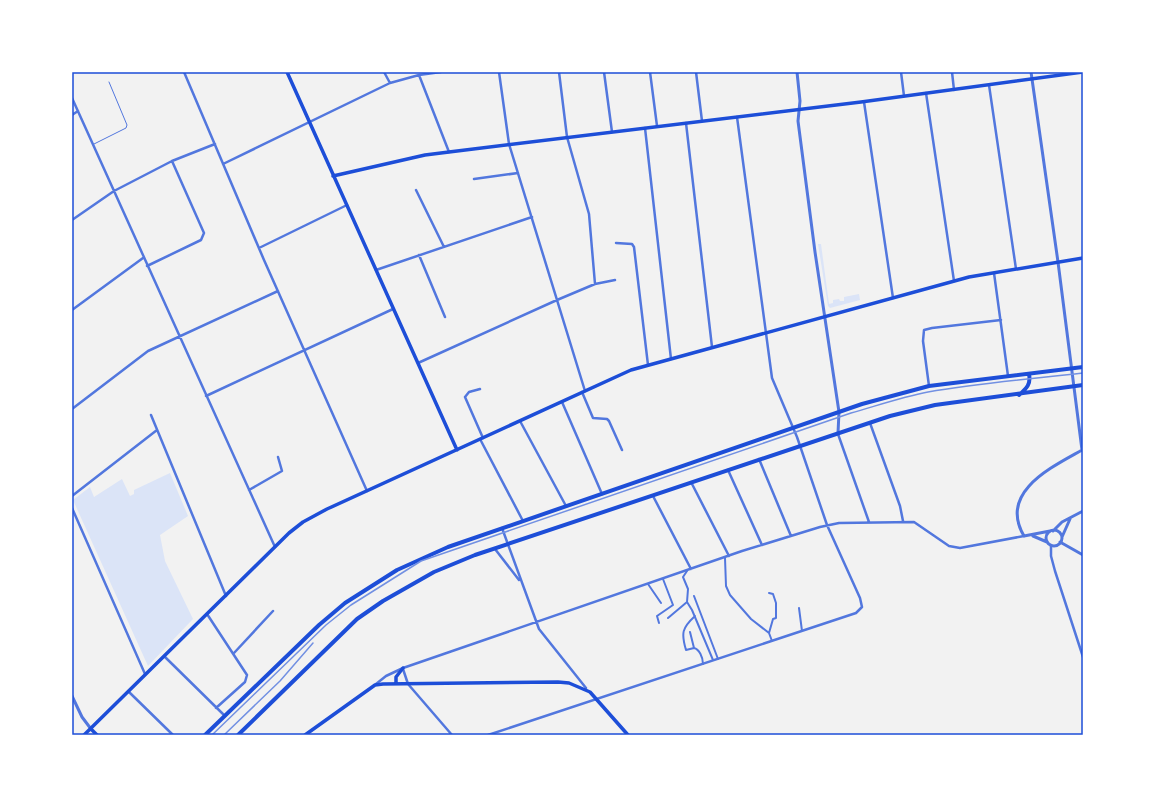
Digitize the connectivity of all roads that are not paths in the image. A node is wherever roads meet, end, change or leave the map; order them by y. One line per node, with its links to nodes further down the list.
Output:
1 (184, 72): 37 (street)
2 (287, 72): 30 (main road)
3 (384, 72): 19 (street)
4 (441, 72): 16 (street)
5 (499, 72): 38 (street)
6 (559, 72): 36 (street)
7 (604, 72): 35 (street)
8 (650, 72): 33 (street)
9 (696, 72): 31 (street)
10 (797, 72): 26 (street)
11 (902, 72): 23 (street)
12 (952, 72): 21 (street)
13 (1031, 72): 17 (street)
14 (1078, 72): 15 (main road); 17 (main road)
15 (1083, 72)
16 (419, 75): 19 (street); 40 (street)
17 (1032, 78): 20 (main road); 57 (street)
18 (109, 82): 39 (lane)
19 (390, 83): 30 (street)
20 (989, 84): 21 (main road); 59 (street)
21 (954, 90): 22 (main road)
22 (926, 93): 23 (main road); 63 (street)
23 (904, 96): 25 (main road)
24 (72, 98): 27 (street)
25 (864, 101): 26 (main road); 66 (street)
26 (799, 109): 29 (main road); 71 (street)
27 (78, 111): 28 (street); 39 (street)
28 (72, 115)
29 (737, 116): 31 (main road); 73 (street)
30 (309, 121): 42 (street); 44 (main road)
31 (702, 121): 32 (main road)
32 (686, 123): 33 (main road); 75 (street)
33 (657, 126): 34 (main road)
34 (645, 128): 35 (main road); 77 (street)
35 (612, 132): 36 (main road)
36 (567, 137): 38 (main road); 64 (street)
37 (215, 144): 41 (street); 42 (street)
38 (509, 144): 40 (main road); 43 (street)
39 (93, 145): 47 (street)
40 (449, 152): 44 (main road)
41 (172, 161): 47 (street); 58 (street)
42 (223, 164): 53 (street)
43 (518, 173): 45 (street); 49 (street)
44 (333, 176): 48 (main road)
45 (474, 179)
46 (416, 190): 52 (street)
47 (114, 191): 50 (street); 55 (street)
48 (347, 205): 53 (street); 60 (main road)
49 (532, 217): 52 (street); 67 (street)
50 (72, 220)
51 (616, 243): 79 (street)
52 (444, 247): 54 (street)
53 (259, 248): 65 (street)
54 (419, 255): 60 (street); 70 (street)
55 (143, 258): 58 (street); 69 (street)
56 (1083, 258): 57 (main road)
57 (1058, 262): 59 (main road); 81 (street)
58 (147, 266): 74 (street)
59 (1016, 269): 61 (main road)
60 (376, 270): 68 (main road)
61 (994, 272): 63 (main road); 72 (street)
62 (615, 280): 64 (street)
63 (954, 281): 66 (main road)
64 (595, 284): 67 (street)
65 (278, 291): 74 (street); 76 (street)
66 (893, 298): 71 (main road)
67 (557, 300): 78 (street); 88 (street)
68 (393, 309): 76 (street); 78 (main road)
69 (72, 310)
70 (445, 316)
71 (824, 316): 73 (main road); 93 (street)
72 (1001, 320): 83 (street); 85 (street)
73 (765, 332): 75 (main road); 97 (street)
74 (179, 336): 90 (street); 92 (street)
75 (712, 347): 77 (main road)
76 (304, 350): 90 (street); 110 (street)
77 (671, 359): 79 (main road)
78 (418, 363): 102 (main road)
79 (648, 365): 88 (main road)
80 (1083, 367): 81 (main road)
81 (1071, 368): 82 (main road); 86 (street)
82 (1029, 374): 83 (main road); 89 (main road)
83 (1008, 376): 85 (main road)
84 (1083, 385): 86 (main road)
85 (929, 386): 93 (main road)
86 (1073, 386): 89 (main road); 104 (street)
87 (480, 388): 100 (street)
88 (584, 391): 91 (main road); 103 (street)
89 (1019, 395): 96 (main road)
90 (206, 396): 109 (street)
91 (562, 402): 95 (main road); 111 (street)
92 (72, 409)
93 (839, 412): 97 (main road); 99 (street)
94 (151, 415): 98 (street)
95 (520, 421): 100 (main road); 114 (street)
96 (870, 423): 99 (main road); 119 (street)
97 (793, 428): 101 (street); 111 (main road)
98 (157, 430): 113 (street); 144 (street)
99 (838, 433): 101 (main road); 120 (street)
100 (481, 439): 102 (main road); 118 (street)
101 (800, 446): 106 (main road); 121 (street)
102 (457, 450): 110 (main road)
103 (622, 450)
104 (1082, 450): 125 (street)
105 (278, 457): 109 (street)
106 (759, 459): 107 (main road); 124 (street)
107 (728, 470): 108 (main road); 131 (street)
108 (691, 482): 112 (main road); 136 (street)
109 (249, 490): 133 (street)
110 (367, 491): 133 (main road)
111 (602, 494): 114 (main road)
112 (652, 495): 130 (main road); 138 (street)
113 (72, 496)
114 (566, 506): 118 (main road)
115 (72, 508): 167 (street)
116 (1083, 511): 117 (street)
117 (1070, 519): 123 (street); 127 (street)
118 (523, 521): 122 (main road)
119 (903, 521): 120 (street); 125 (street)
120 (869, 522): 121 (street)
121 (827, 525): 124 (street); 155 (street)
122 (502, 528): 130 (street); 176 (main road)
123 (1052, 531): 126 (street); 127 (street); 128 (street)
124 (791, 536): 131 (street)
125 (1024, 536): 126 (street)
126 (1033, 536): 128 (street)
127 (1062, 537): 129 (street)
128 (1047, 542): 132 (street)
129 (1060, 542): 132 (street); 135 (street)
130 (508, 544): 134 (main road); 141 (street)
131 (762, 546): 136 (street)
132 (1051, 546): 162 (street)
133 (275, 547): 144 (main road)
134 (495, 549): 141 (street); 182 (main road)
135 (1083, 555)
136 (729, 556): 137 (street)
137 (725, 558): 138 (street); 157 (street)
138 (691, 569): 139 (street)
139 (687, 571): 140 (street); 146 (street)
140 (663, 579): 142 (street); 154 (street)
141 (521, 582): 153 (street)
142 (648, 584): 147 (street); 153 (street)
143 (769, 593): 157 (street)
144 (226, 596): 150 (main road)
145 (694, 596): 163 (street)
146 (687, 602): 151 (street); 152 (street)
147 (661, 603)
148 (799, 608): 155 (street)
149 (273, 611): 160 (street)
150 (207, 614): 160 (street); 161 (main road)
151 (694, 616): 159 (street); 164 (street)
152 (668, 618)
153 (537, 622): 166 (street); 171 (street)
154 (659, 623)
155 (802, 631): 158 (street)
156 (690, 632): 159 (street)
157 (769, 633): 158 (street)
158 (772, 641): 163 (street)
159 (694, 648): 165 (street)
160 (234, 653): 175 (street)
161 (165, 657): 167 (main road); 175 (street)
162 (1083, 657)
163 (718, 659): 164 (street)
164 (713, 660): 165 (street)
165 (703, 664): 174 (street)
166 (403, 668): 168 (main road); 169 (street); 170 (street)
167 (146, 675): 172 (main road)
168 (396, 683): 169 (main road); 170 (main road)
169 (408, 684): 171 (main road); 184 (street)
170 (375, 685): 183 (main road)
171 (586, 688): 174 (main road)
172 (129, 692): 177 (main road); 180 (street)
173 (72, 696): 177 (street)
174 (597, 699): 185 (street); 186 (main road)
175 (216, 708): 176 (street)
176 (225, 716): 181 (main road)
177 (91, 729): 178 (main road); 179 (main road)
178 (84, 735)
179 (97, 735)
180 (173, 735)
181 (205, 735)
182 (238, 735)
183 (305, 735)
184 (452, 735)
185 (488, 735)
186 (628, 735)

